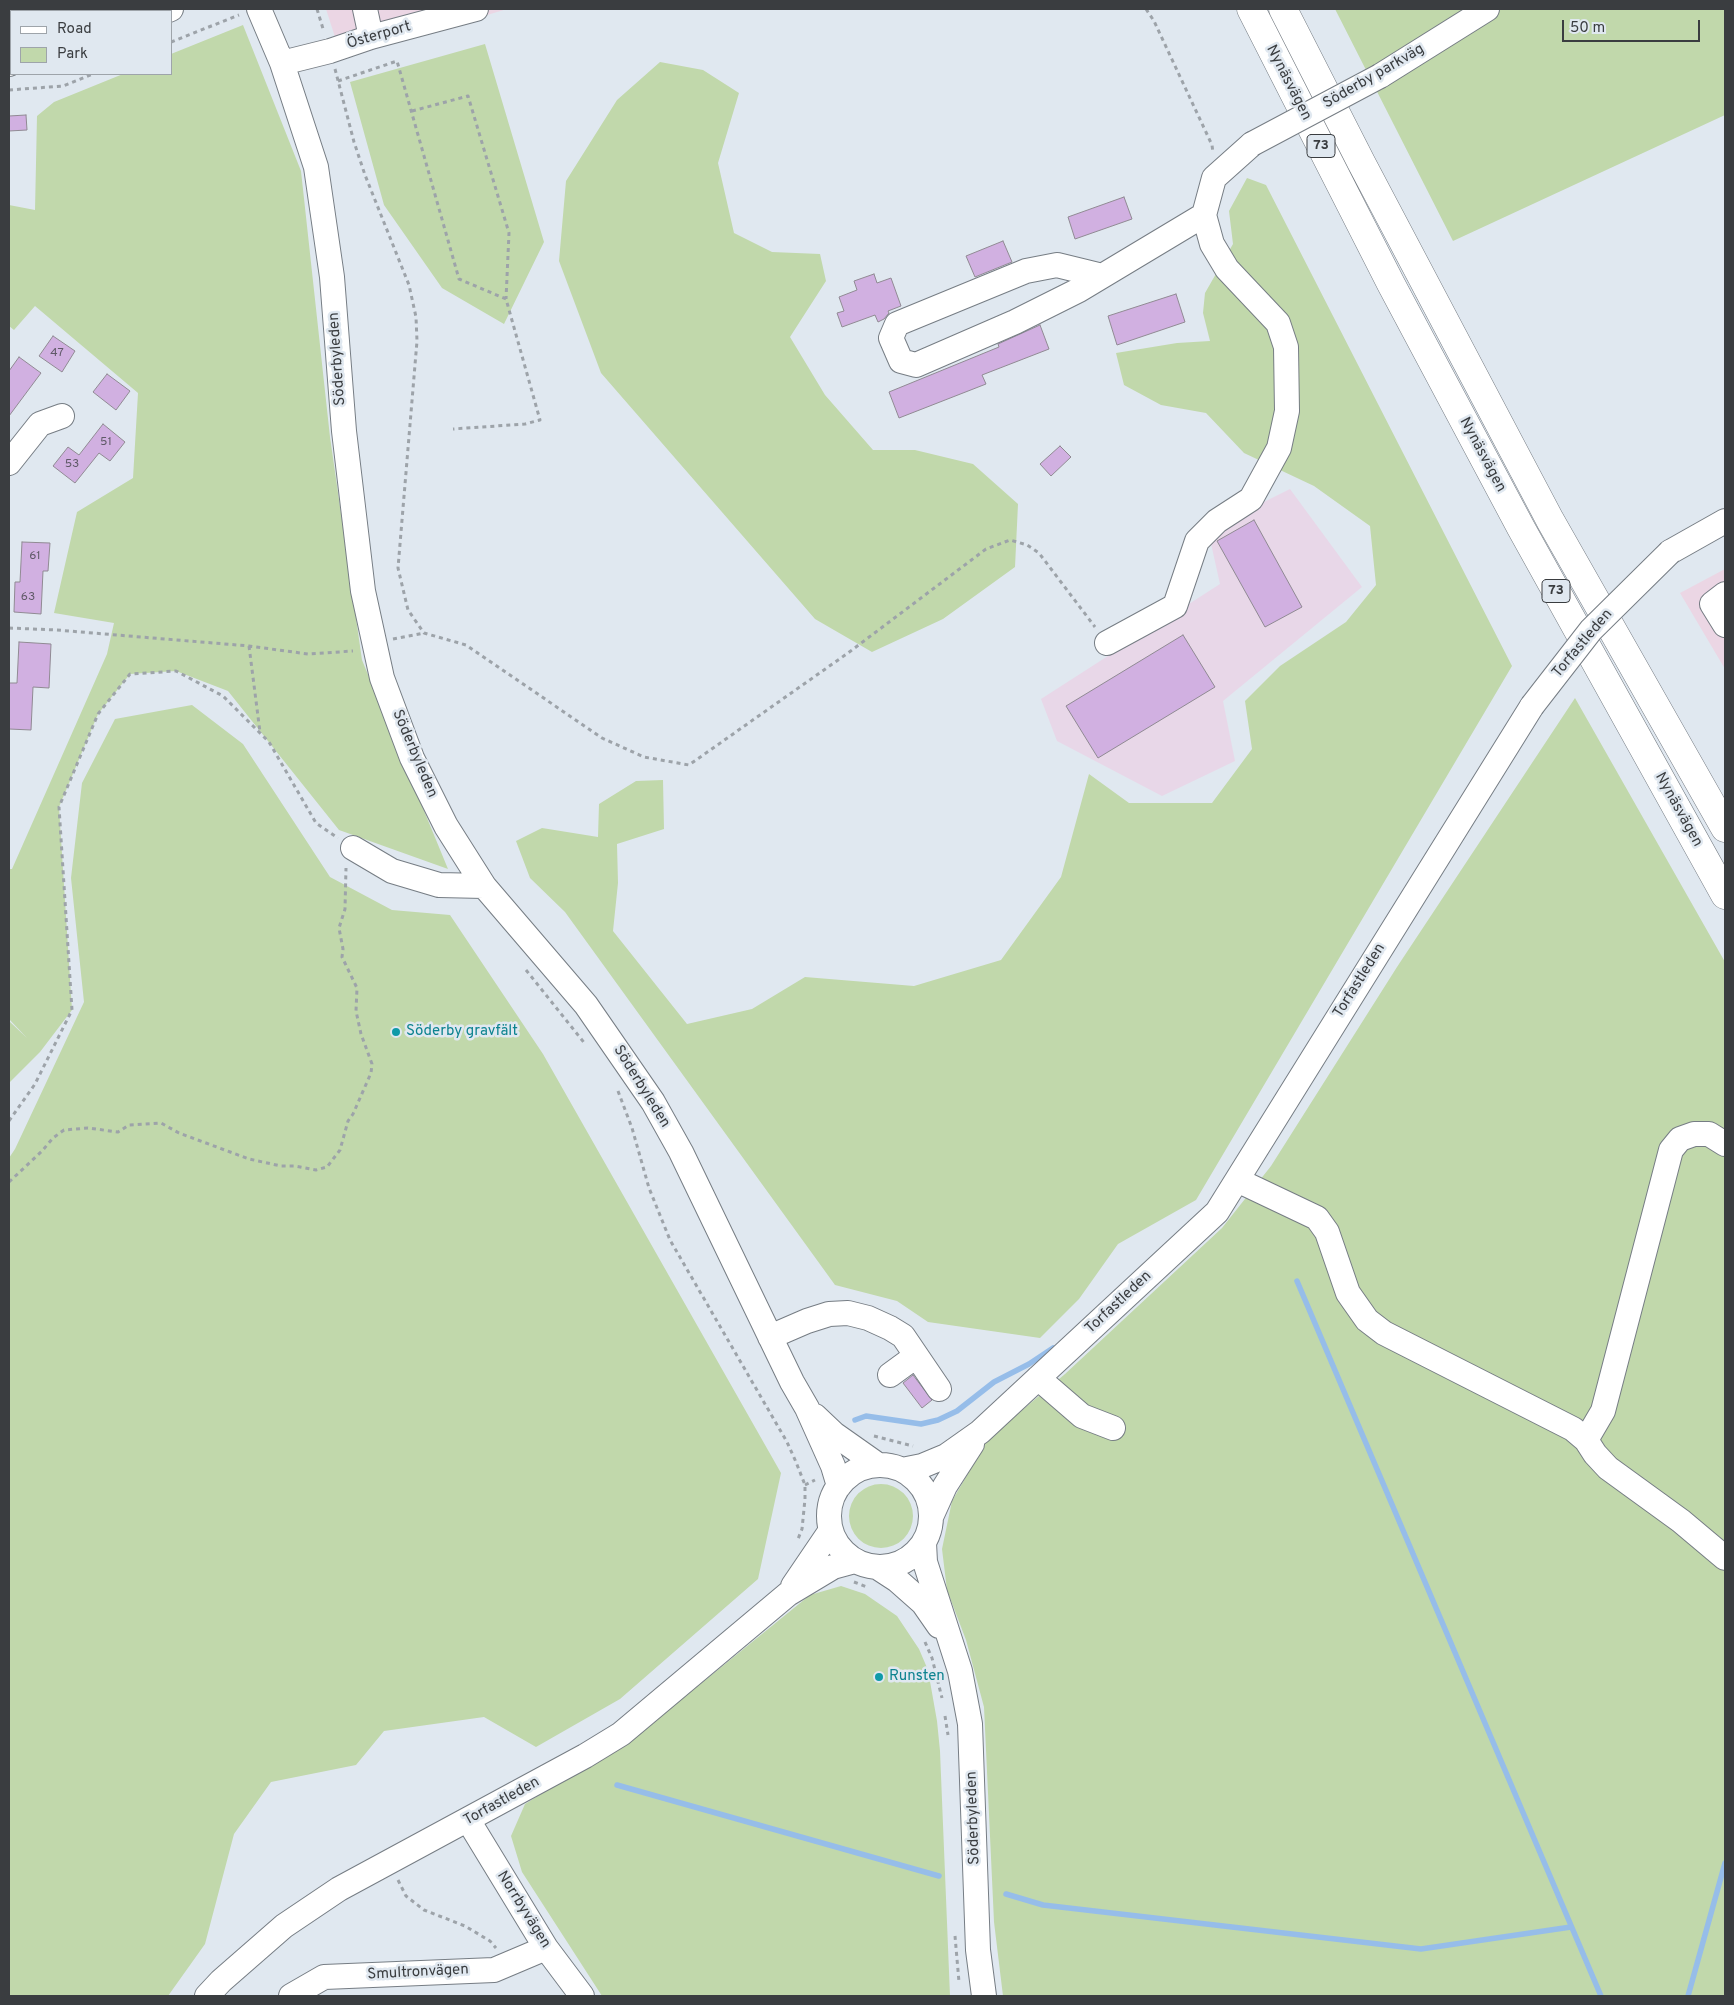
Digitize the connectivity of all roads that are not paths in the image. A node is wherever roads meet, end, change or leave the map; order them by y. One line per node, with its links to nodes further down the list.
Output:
1 (365, 9): 7 (street)
2 (476, 9): 7 (street, Österport)
3 (1251, 9): 20 (highway, Nynäsvägen / 73)
4 (1283, 9): 17 (highway, Nynäsvägen / 73)
5 (1486, 9): 9 (street, Söderby parkväg, bridge)
6 (253, 10): 8 (street, Söderbyleden)
7 (371, 37): 8 (street, Österport)
8 (282, 63): 19 (street, Söderbyleden)
9 (1204, 215): 10 (street); 16 (street)
10 (1102, 276): 10 (street)
11 (62, 416): 12 (street)
12 (9, 463)
13 (1725, 521): 22 (street, Torfastleden, bridge)
14 (1725, 594): 15 (street)
15 (1725, 624)
16 (1108, 643)
17 (1725, 828)
18 (353, 848): 19 (street)
19 (484, 886): 23 (street, Söderbyleden)
20 (1725, 895)
21 (1725, 1144): 31 (street)
22 (1237, 1180): 26 (street, Torfastleden); 31 (street)
23 (770, 1337): 24 (street); 28 (street, Söderbyleden)
24 (916, 1356): 25 (street); 27 (street)
25 (890, 1375)
26 (1038, 1378): 29 (street); 30 (street, Torfastleden)
27 (939, 1389)
28 (806, 1408): 32 (street, Söderbyleden); 34 (street, Söderbyleden)
29 (1112, 1428)
30 (980, 1432): 33 (street, Torfastleden); 35 (street, Torfastleden)
31 (1586, 1440): 38 (street)
32 (878, 1465): 33 (street); 34 (street)
33 (902, 1470): 35 (street)
34 (836, 1476): 36 (street)
35 (931, 1517): 37 (street)
36 (831, 1530): 39 (street, Torfastleden); 39 (street)
37 (924, 1543): 40 (street); 41 (street, Söderbyleden)
38 (1725, 1558)
39 (835, 1559): 40 (street); 42 (street, Torfastleden)
40 (878, 1567): 41 (street, Söderbyleden)
41 (950, 1642): 47 (street, Söderbyleden)
42 (468, 1820): 43 (street, Norrbyvägen); 44 (street, Torfastleden)
43 (546, 1948): 45 (street, Smultronvägen); 46 (street, Norrbyvägen)
44 (207, 1996)
45 (291, 1996)
46 (582, 1996)
47 (984, 1996)

